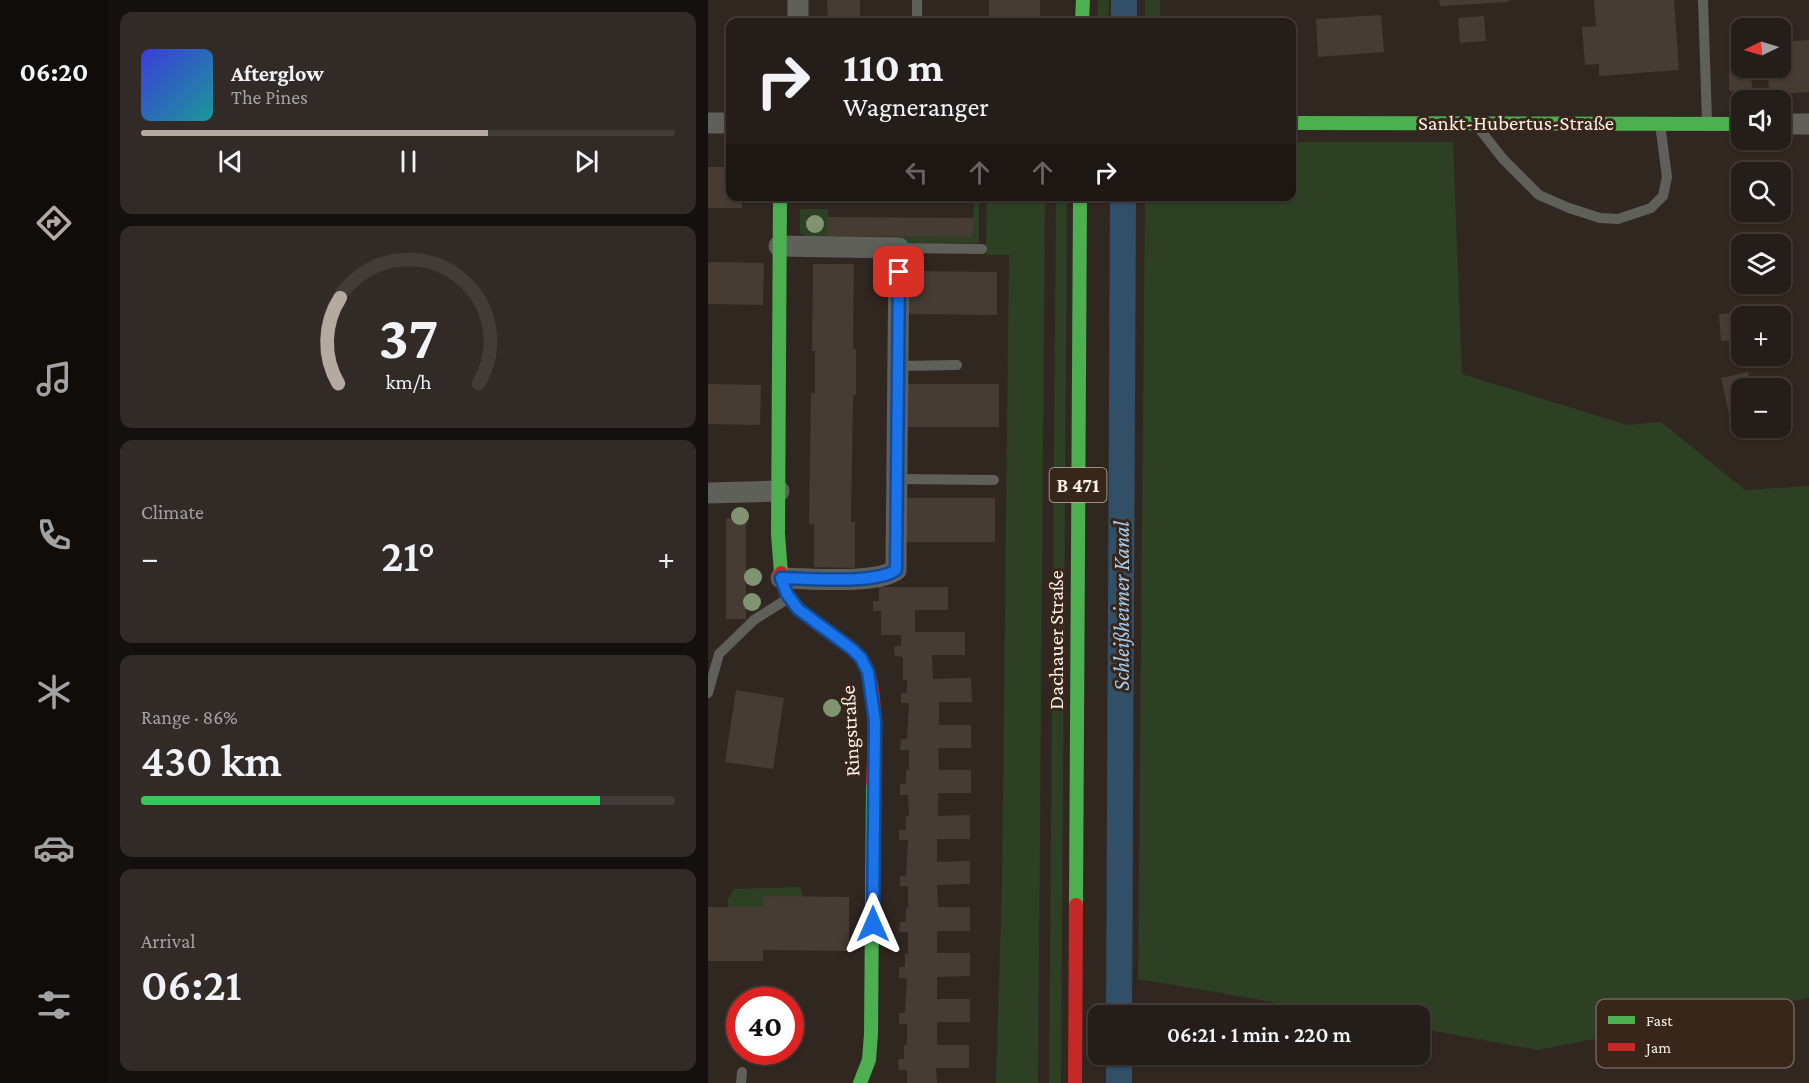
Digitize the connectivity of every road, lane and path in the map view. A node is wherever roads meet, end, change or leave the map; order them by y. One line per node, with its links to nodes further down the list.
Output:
1 (798, 0): 5 (street)
2 (917, 0): 6 (lane)
3 (1083, 0): 7 (street)
4 (1702, 0): 13 (lane)
5 (798, 18)
6 (916, 18)
7 (1082, 18)
8 (1474, 122): 11 (street, Sankt-Hubertus-Straße); 12 (street, Sankt-Hubertus-Straße); 12 (lane)
9 (708, 123): 10 (street)
10 (726, 123)
11 (1296, 123)
12 (1660, 124): 13 (street, Sankt-Hubertus-Straße)
13 (1708, 124): 14 (street, Sankt-Hubertus-Straße)
14 (1731, 124)
15 (1791, 124): 16 (street)
16 (1809, 124)
17 (780, 201): 19 (street, Ringstraße)
18 (1080, 201): 32 (street, Dachauer Straße / B 471)
19 (779, 246): 20 (street); 26 (street, Ringstraße)
20 (899, 248): 21 (lane); 23 (street)
21 (982, 249)
22 (957, 365): 23 (lane)
23 (899, 366): 24 (street)
24 (899, 479): 25 (lane); 28 (street)
25 (994, 480)
26 (779, 491): 27 (street); 28 (street, Ringstraße)
27 (708, 493)
28 (781, 578): 29 (street, Ringstraße)
29 (790, 598): 30 (lane); 31 (street, Ringstraße)
30 (708, 693)
31 (860, 1083)
32 (1075, 1083)

